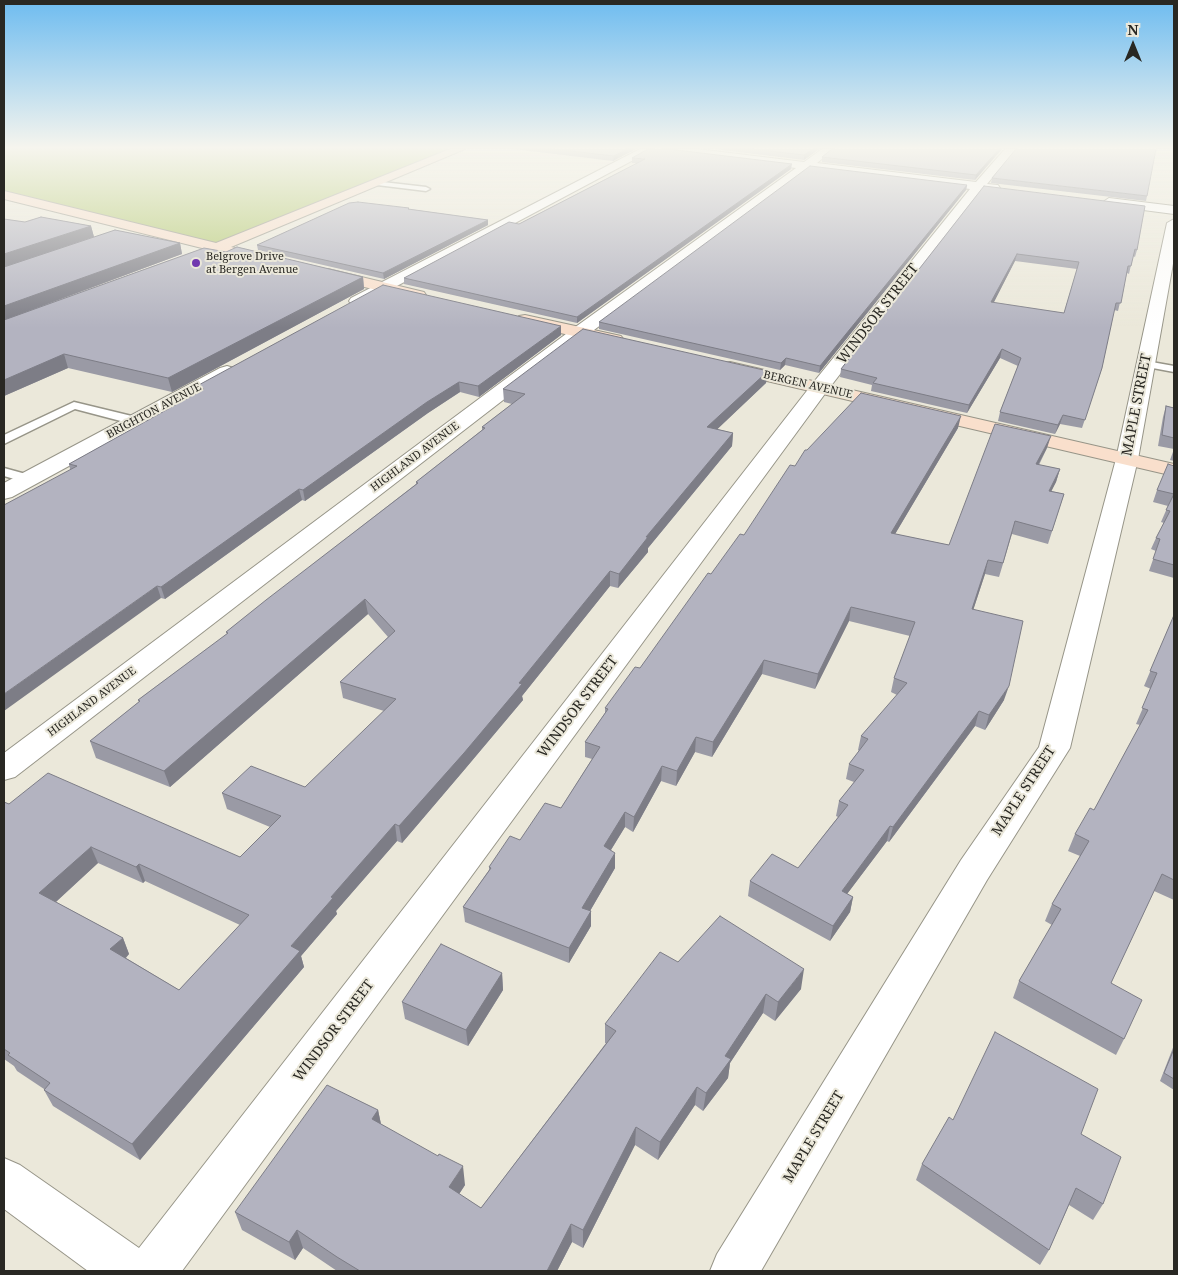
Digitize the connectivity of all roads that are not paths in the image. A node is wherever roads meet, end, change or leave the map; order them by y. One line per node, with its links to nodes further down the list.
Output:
1 (58, 208): 7 (street)
2 (314, 208): 9 (street)
3 (534, 208): 13 (street)
4 (748, 208): 17 (street, HIGHLAND AVENUE)
5 (960, 208): 22 (street, WINDSOR STREET)
6 (1174, 222): 21 (street, MAPLE STREET)
7 (137, 228): 8 (street); 9 (street)
8 (110, 237)
9 (216, 248): 10 (street); 11 (street)
10 (198, 255)
11 (281, 263)
12 (309, 270): 13 (street)
13 (383, 287): 14 (street); 15 (street)
14 (430, 298)
15 (341, 310)
16 (505, 315): 17 (street)
17 (580, 332): 18 (street); 30 (street, HIGHLAND AVENUE)
18 (628, 343)
19 (714, 363): 22 (street, BERGEN AVENUE)
20 (238, 366): 23 (street, BRIGHTON AVENUE)
21 (1160, 366): 25 (street, MAPLE STREET)
22 (820, 387): 25 (street, BERGEN AVENUE); 33 (street, WINDSOR STREET)
23 (136, 421): 24 (lane); 28 (street, BRIGHTON AVENUE)
24 (4, 440)
25 (1126, 459): 26 (street, BERGEN AVENUE); 34 (street, MAPLE STREET)
26 (1174, 470)
27 (4, 472): 28 (lane)
28 (28, 479): 29 (street, BRIGHTON AVENUE)
29 (4, 492)
30 (4, 769)
31 (4, 1181): 32 (street)
32 (129, 1271)
33 (152, 1271)
34 (734, 1271)

